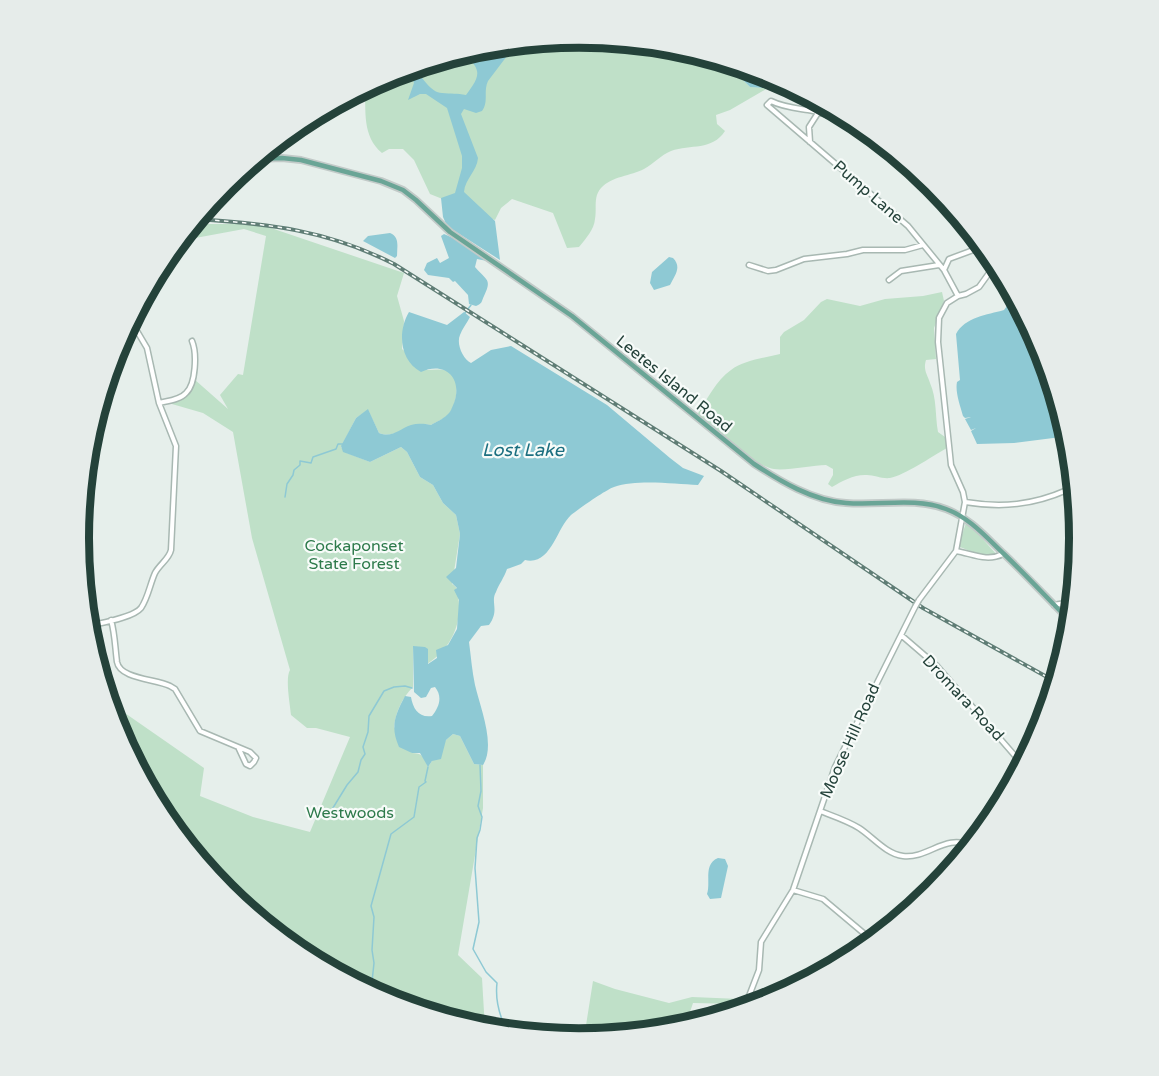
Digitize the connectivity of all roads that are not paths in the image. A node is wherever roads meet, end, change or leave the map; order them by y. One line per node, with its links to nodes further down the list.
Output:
1 (818, 113): 2 (street); 3 (street); 3 (street, Pump Lane)
2 (825, 114)
3 (810, 142): 5 (street, Pump Lane)
4 (270, 158): 18 (main road, Leetes Island Road)
5 (923, 245): 7 (street); 8 (street, Pump Lane)
6 (975, 249): 9 (street)
7 (748, 265)
8 (940, 265): 9 (street, Pump Lane); 11 (street)
9 (944, 270): 12 (street, Pump Lane)
10 (990, 271): 12 (street)
11 (889, 280)
12 (958, 296): 17 (street)
13 (136, 330): 15 (street)
14 (192, 341): 15 (street)
15 (159, 403): 25 (street)
16 (1067, 490): 17 (street)
17 (965, 502): 18 (street, Moose Hill Road)
18 (961, 516): 19 (street, Moose Hill Road); 20 (main road, Leetes Island Road)
19 (956, 551): 20 (street); 27 (street, Moose Hill Road, bridge)
20 (1004, 554): 23 (main road, Leetes Island Road)
21 (1065, 603): 23 (street)
22 (1065, 604): 24 (street)
23 (1054, 605): 24 (main road, Leetes Island Road)
24 (1062, 613)
25 (111, 620): 26 (street); 28 (street)
26 (97, 624)
27 (901, 635): 29 (street, Dromara Road); 30 (street, Moose Hill Road)
28 (239, 749): 28 (street)
29 (1017, 758)
30 (820, 811): 31 (street); 32 (street, Moose Hill Road)
31 (963, 843)
32 (793, 890): 33 (street); 34 (street, Moose Hill Road)
33 (866, 935)
34 (748, 998)

